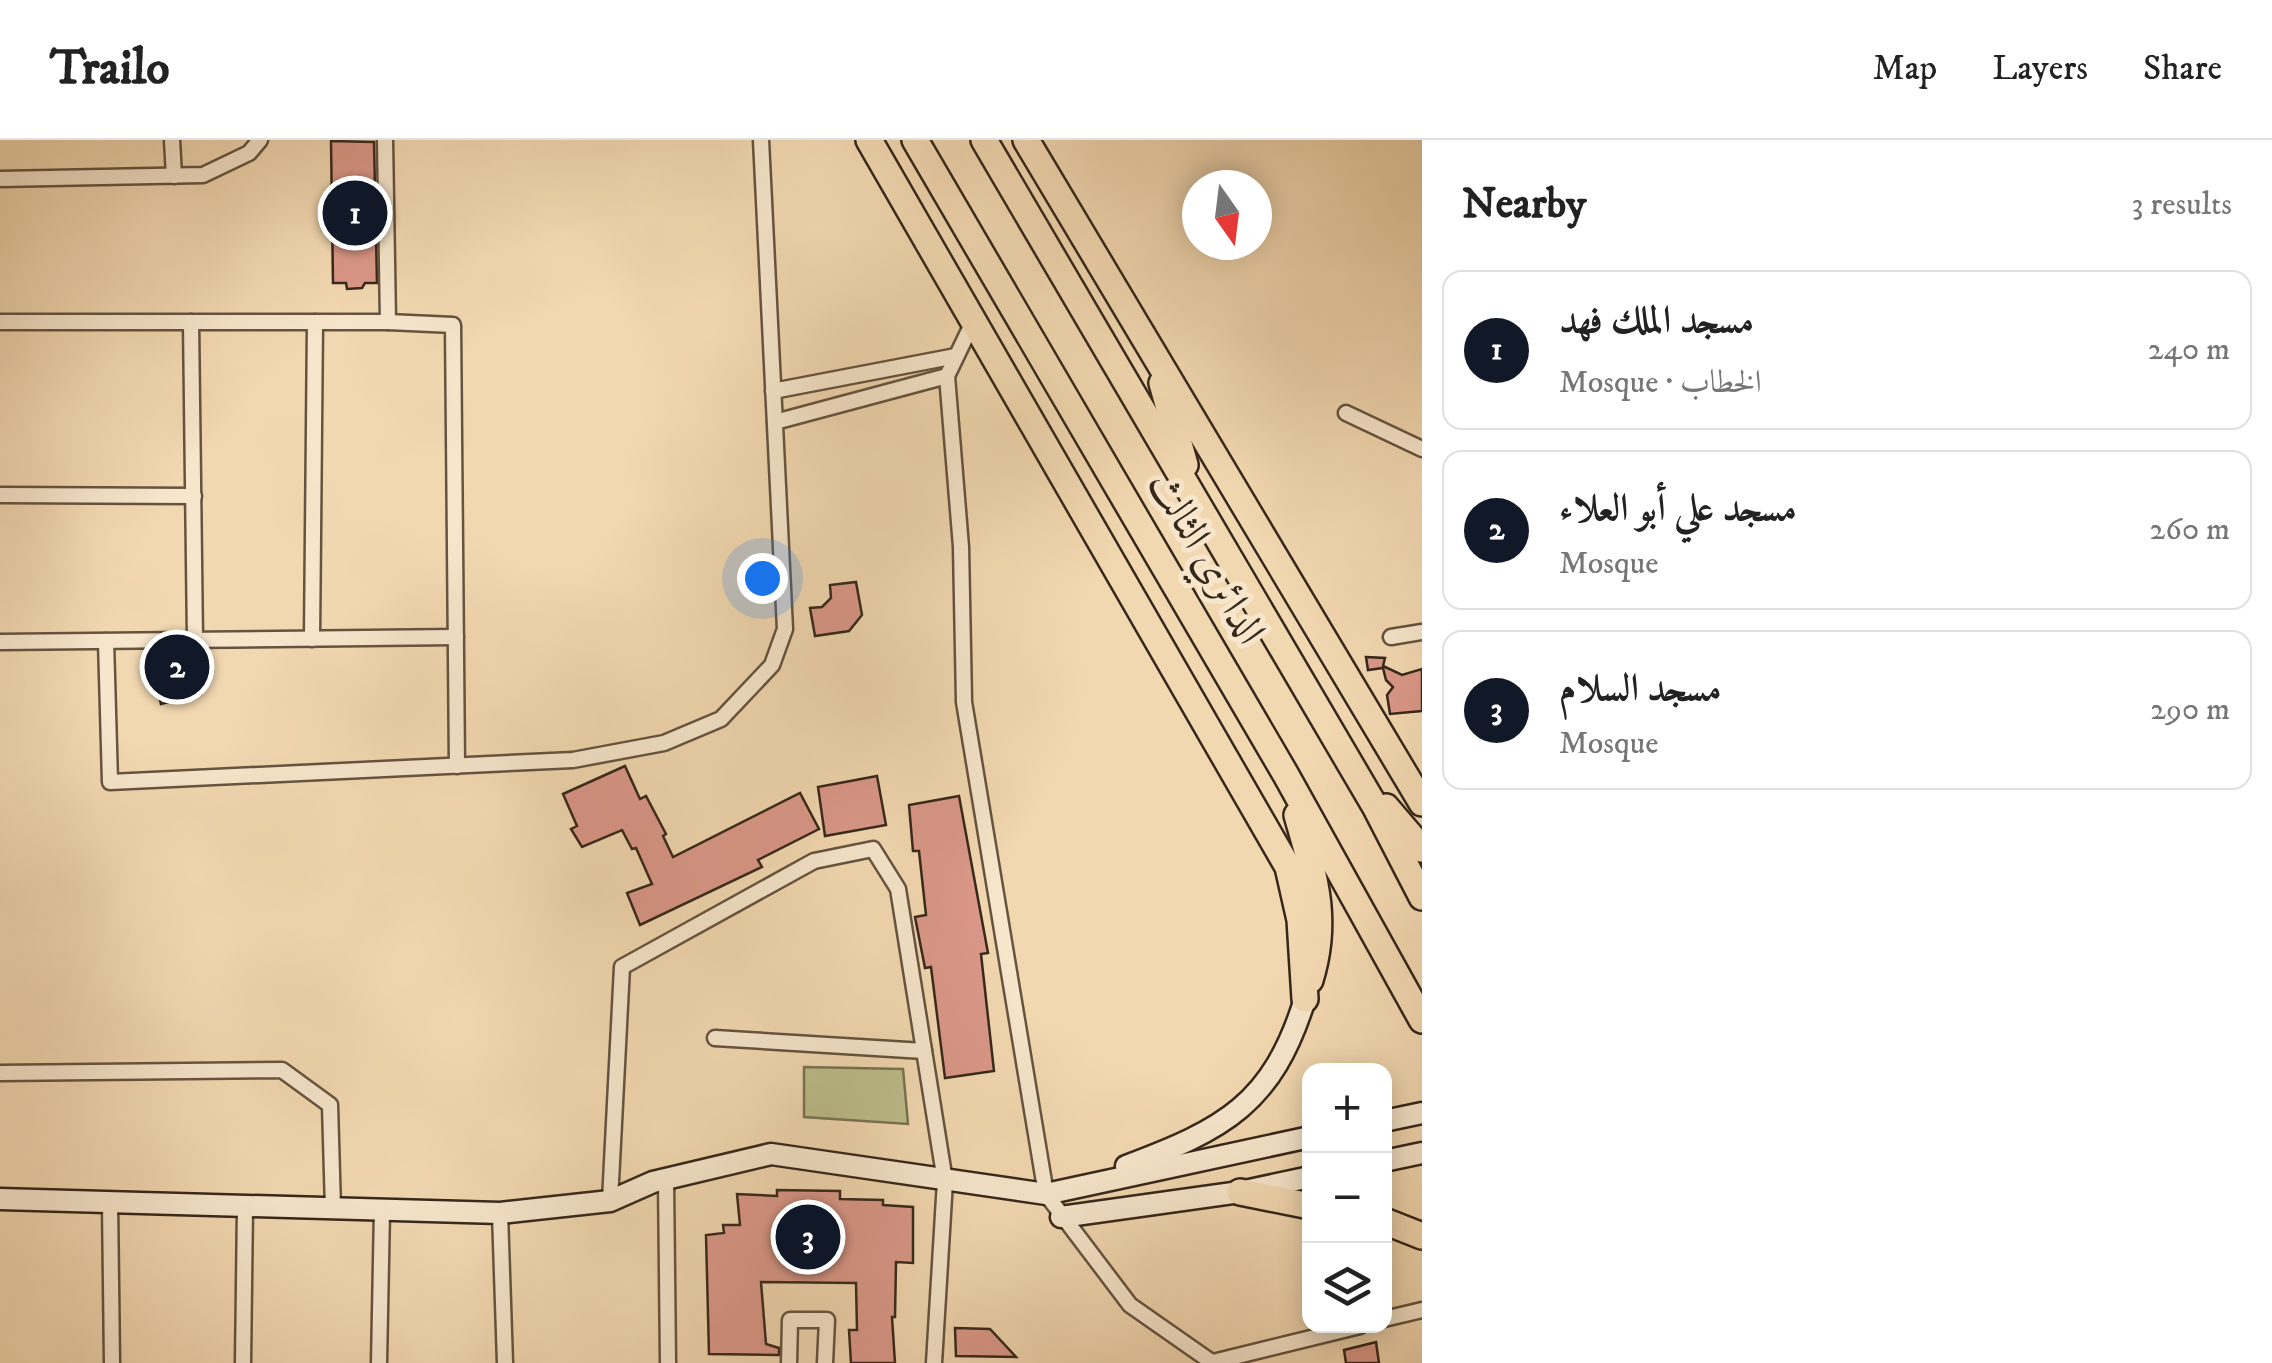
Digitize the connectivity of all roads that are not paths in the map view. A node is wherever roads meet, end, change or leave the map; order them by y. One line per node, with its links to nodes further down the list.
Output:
1 (172, 140): 9 (street)
2 (260, 140): 9 (street)
3 (385, 140): 15 (street)
4 (761, 140): 19 (street)
5 (869, 140): 11 (highway)
6 (915, 140): 35 (highway, الدائري الثالث)
7 (984, 140): 25 (highway, الدائري الثالث)
8 (1026, 140): 16 (highway)
9 (174, 176): 10 (street)
10 (0, 178)
11 (974, 320): 17 (street); 39 (highway)
12 (0, 322): 13 (street)
13 (191, 322): 14 (street); 24 (street)
14 (315, 322): 15 (street); 29 (street)
15 (388, 322): 28 (street)
16 (1152, 347): 25 (highway); 36 (highway)
17 (956, 356): 18 (street); 19 (street)
18 (946, 376): 21 (street); 54 (street)
19 (773, 392): 21 (street)
20 (1346, 413): 22 (street)
21 (775, 422): 34 (street)
22 (1422, 449)
23 (0, 495): 24 (street)
24 (194, 496): 30 (street)
25 (1194, 499): 33 (highway, الدائري الثالث)
26 (1422, 632): 27 (street)
27 (1391, 636)
28 (456, 637): 29 (street); 34 (street)
29 (312, 639): 30 (street)
30 (195, 640): 31 (street)
31 (106, 641): 32 (street); 34 (street)
32 (0, 642)
33 (1350, 764): 37 (highway); 38 (highway, الدائري الثالث)
34 (457, 766)
35 (1286, 776): 39 (highway); 40 (highway, الدائري الثالث)
36 (1422, 803)
37 (1422, 848)
38 (1422, 898)
39 (1304, 1000): 52 (street)
40 (1422, 1020)
41 (715, 1038): 42 (street)
42 (924, 1051): 51 (street); 56 (street)
43 (0, 1073): 60 (street)
44 (1422, 1113): 45 (street)
45 (1392, 1119)
46 (1302, 1139): 52 (street)
47 (1422, 1153): 48 (street)
48 (1392, 1159)
49 (1302, 1179): 53 (street)
50 (666, 1180): 51 (street); 56 (street); 74 (street)
51 (945, 1181): 54 (street); 77 (street)
52 (1068, 1188): 54 (street)
53 (1240, 1192): 58 (highway); 63 (street)
54 (1046, 1194): 63 (street)
55 (0, 1200): 57 (street)
56 (610, 1201): 62 (street)
57 (110, 1202): 59 (street); 70 (street)
58 (1302, 1204)
59 (245, 1207): 60 (street); 71 (street)
60 (333, 1209): 61 (street)
61 (382, 1210): 62 (street); 72 (street)
62 (500, 1213): 73 (street)
63 (1060, 1216): 69 (street)
64 (1392, 1224): 65 (highway)
65 (1422, 1236)
66 (1422, 1310): 67 (street)
67 (1392, 1317)
68 (1331, 1333): 69 (street)
69 (1213, 1362)
70 (112, 1363)
71 (243, 1363)
72 (379, 1363)
73 (504, 1363)
74 (668, 1363)
75 (789, 1363): 76 (street)
76 (825, 1363)
77 (934, 1363)

